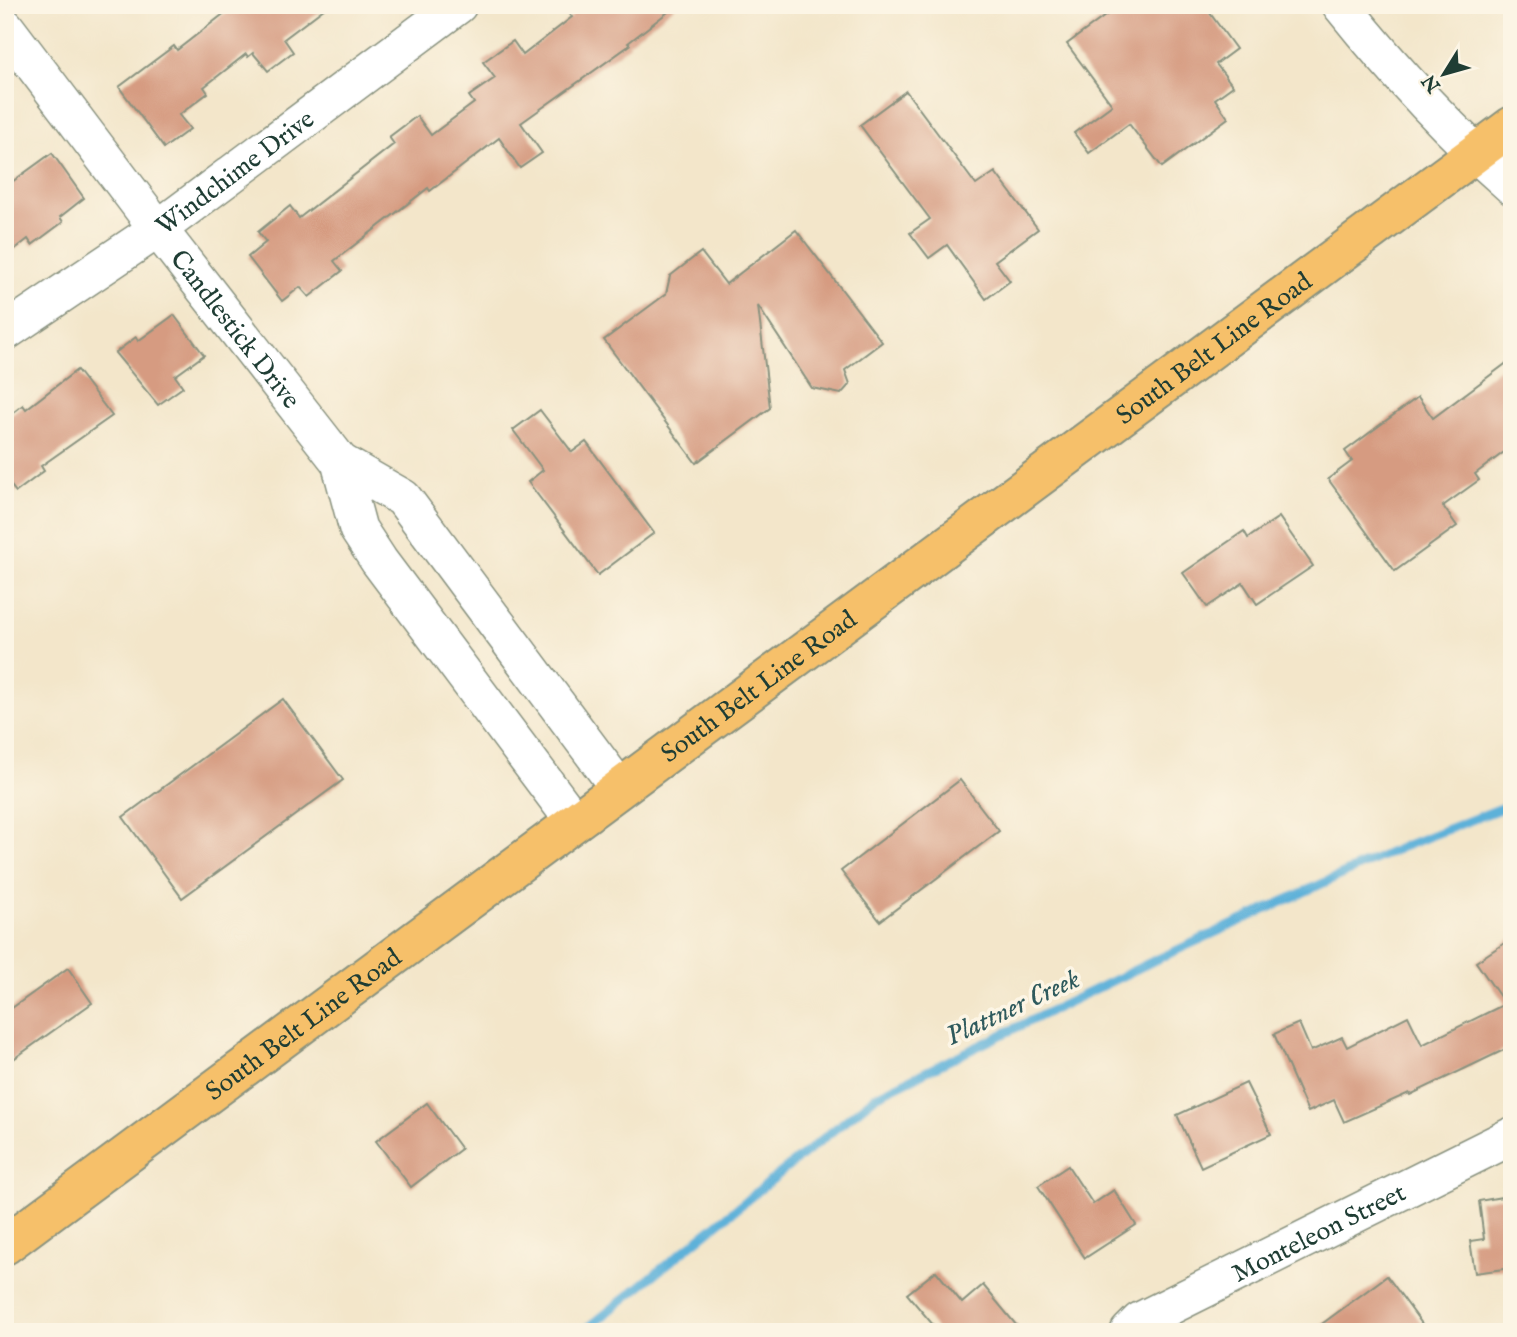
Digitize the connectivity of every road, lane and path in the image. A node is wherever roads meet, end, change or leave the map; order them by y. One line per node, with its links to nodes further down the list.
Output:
1 (458, 5): 7 (street, Windchime Drive)
2 (1341, 5): 5 (street)
3 (5, 27): 7 (street, Candlestick Drive)
4 (1512, 126): 5 (main road, South Belt Line Road)
5 (1475, 154): 6 (street); 10 (main road, South Belt Line Road)
6 (1512, 186)
7 (158, 229): 8 (street, Windchime Drive); 9 (street, Candlestick Drive)
8 (5, 332)
9 (340, 462): 10 (street, Candlestick Drive); 11 (street, Candlestick Drive)
10 (619, 788): 11 (main road, South Belt Line Road)
11 (574, 821): 13 (main road, South Belt Line Road)
12 (1512, 1136): 14 (street, Monteleon Street)
13 (5, 1245)
14 (1139, 1328)

